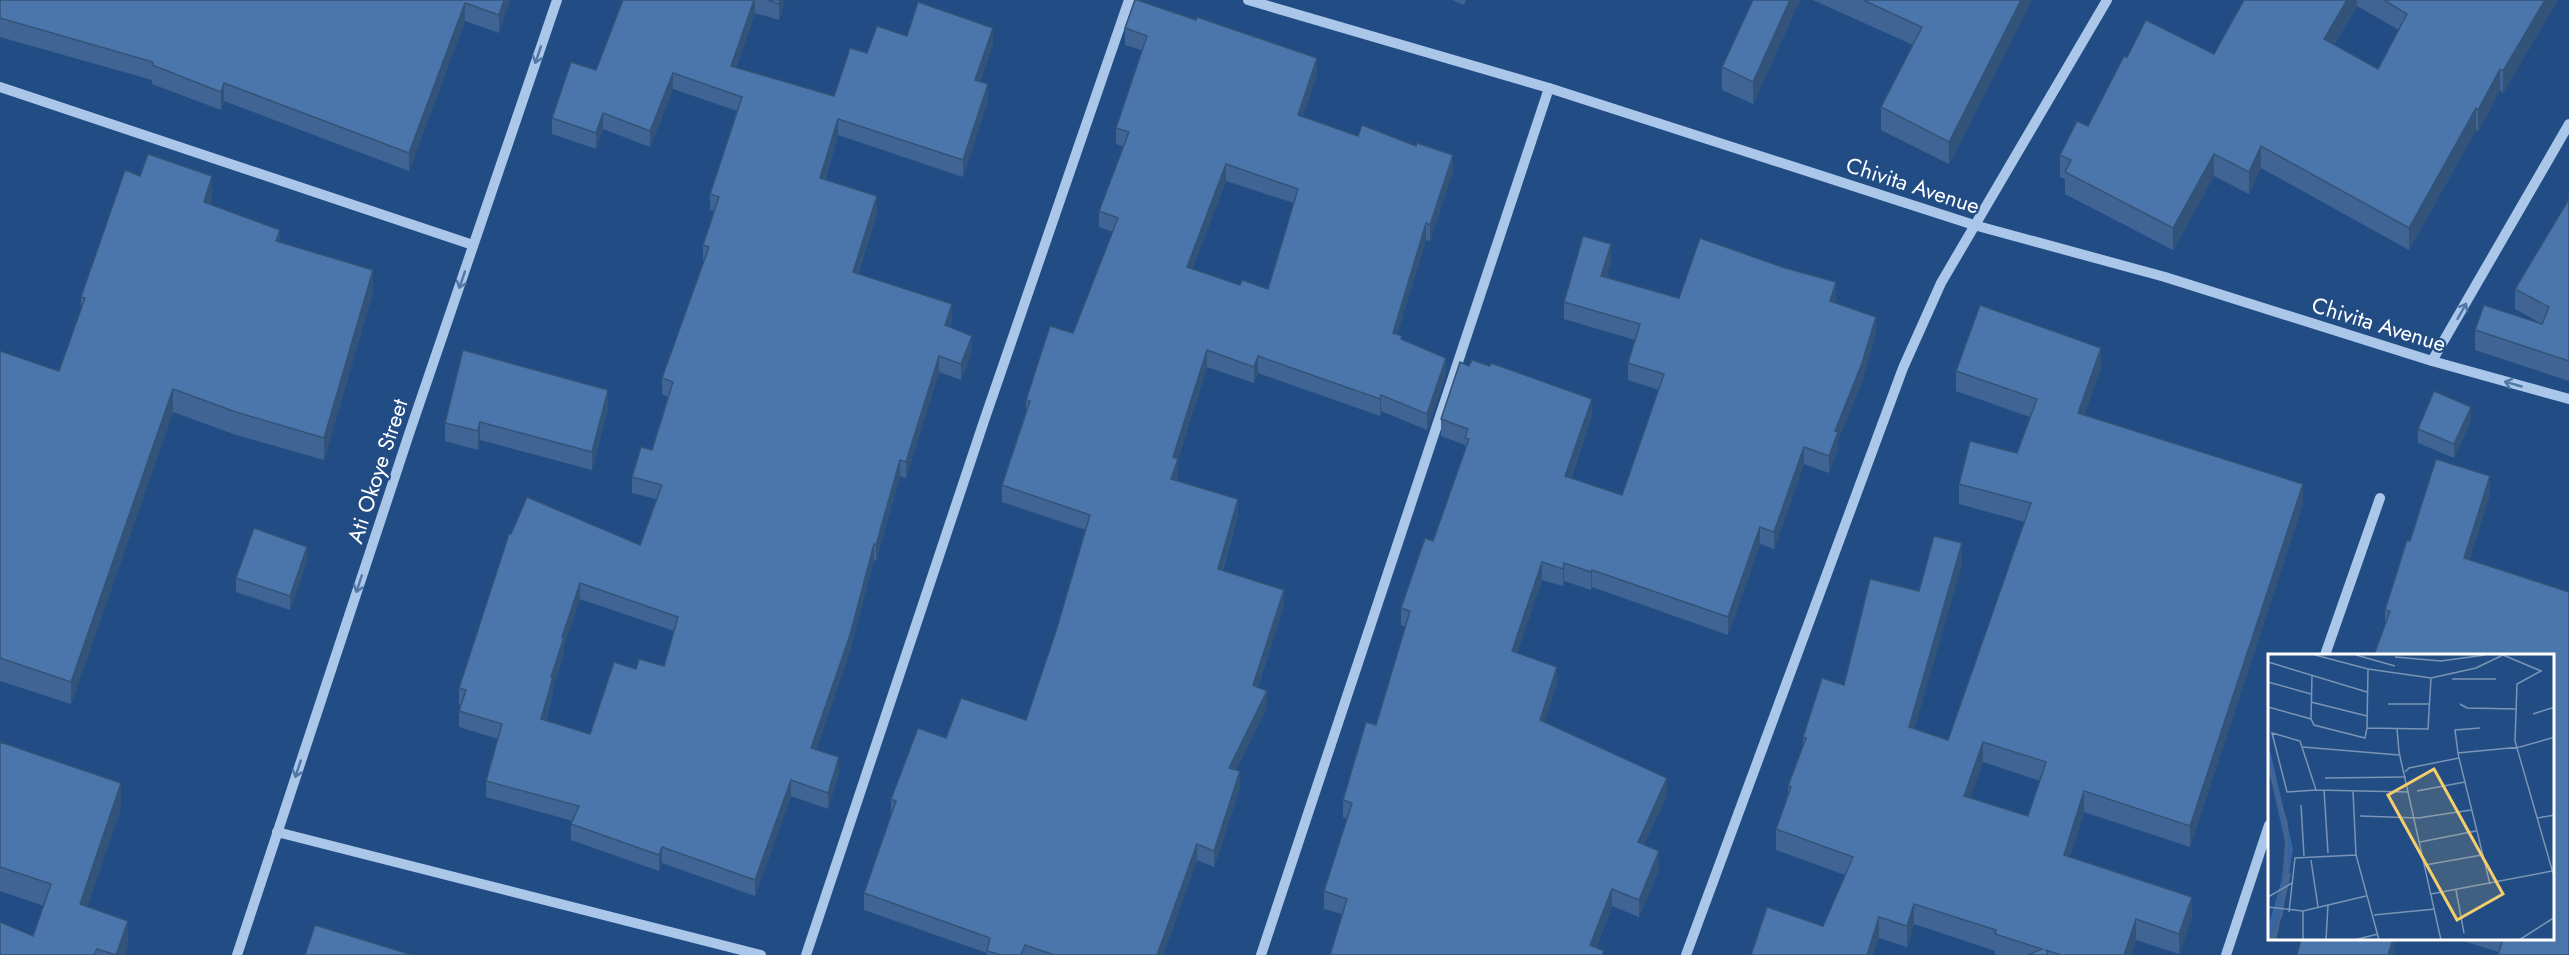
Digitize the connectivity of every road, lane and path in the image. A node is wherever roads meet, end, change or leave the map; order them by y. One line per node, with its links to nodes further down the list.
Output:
1 (557, 0): 9 (street, Ati Okoye Street, one-way to 9)
2 (1129, 0): 18 (street)
3 (1248, 0): 6 (street, Chivita Avenue)
4 (2107, 0): 8 (street)
5 (0, 87): 9 (street)
6 (1549, 88): 8 (street, Chivita Avenue); 19 (street)
7 (2569, 124): 10 (street, one-way to 7)
8 (1974, 225): 10 (street, Chivita Avenue); 20 (street)
9 (473, 245): 15 (street, Ati Okoye Street, one-way to 15)
10 (2432, 361): 11 (street, Chivita Avenue, one-way to 10)
11 (2569, 399)
12 (2380, 498): 13 (street)
13 (2325, 654)
14 (2268, 828): 21 (street)
15 (277, 832): 16 (street, Ati Okoye Street); 17 (street)
16 (237, 955)
17 (761, 955)
18 (806, 955)
19 (1261, 955)
20 (1686, 955)
21 (2226, 955)

